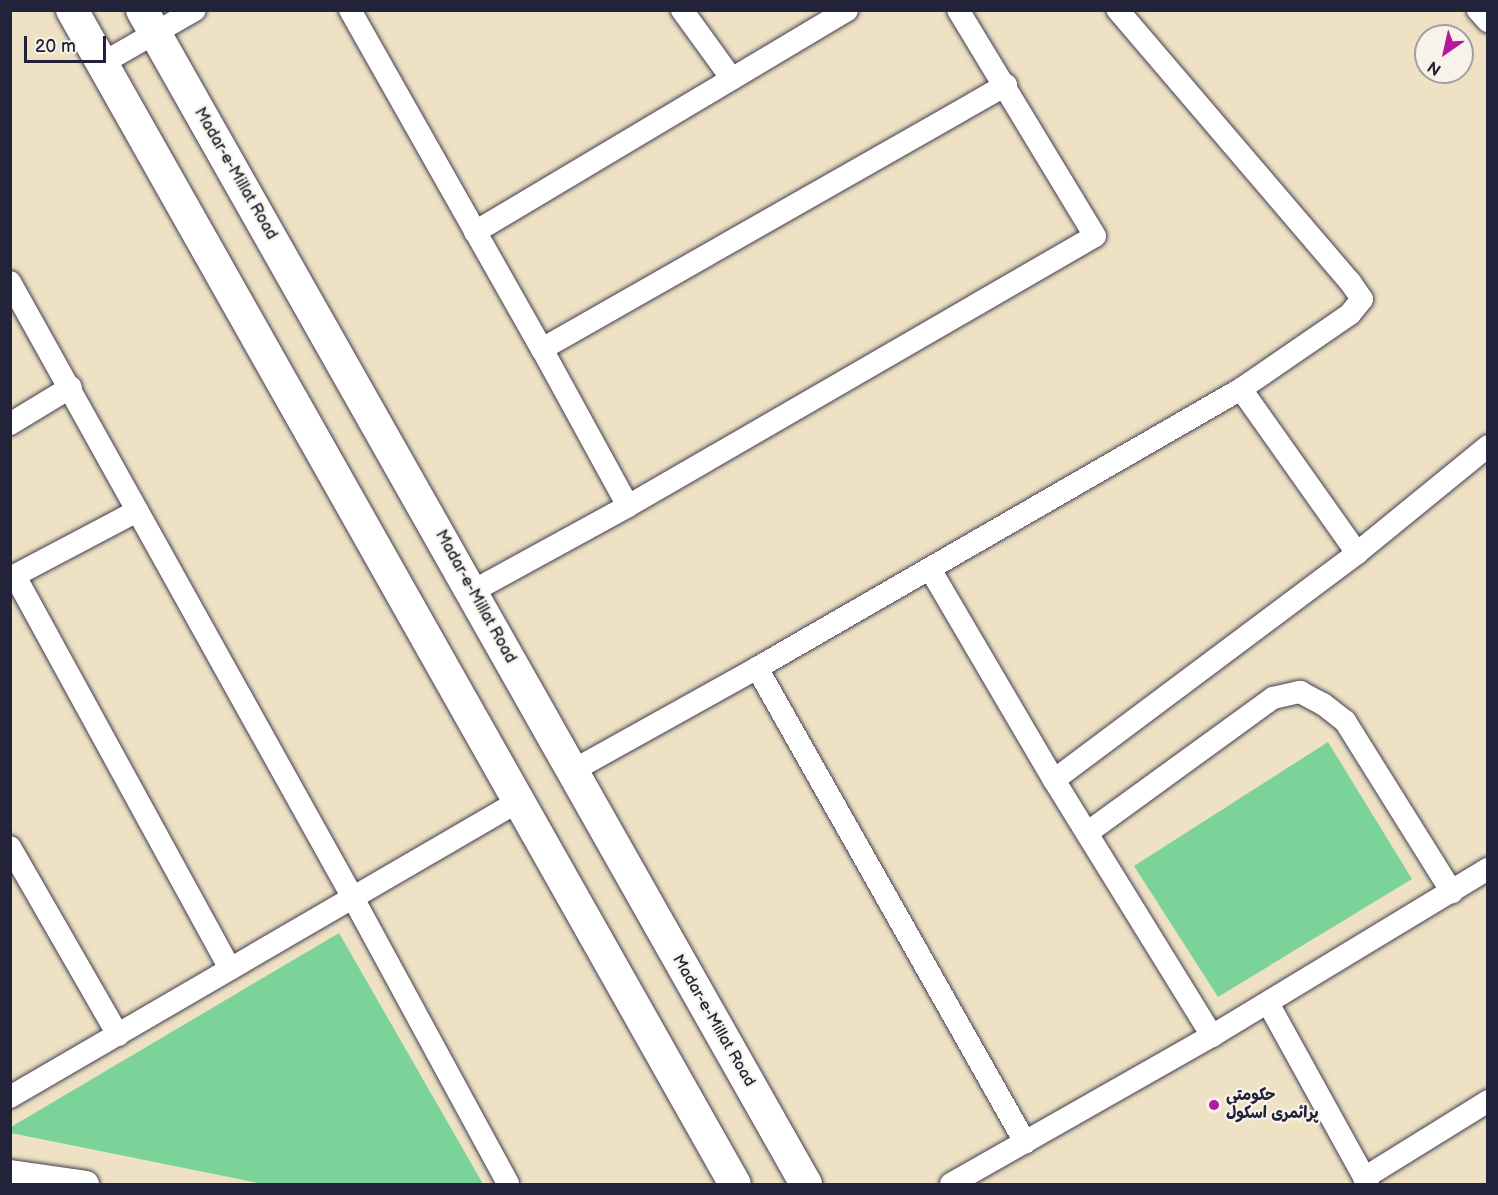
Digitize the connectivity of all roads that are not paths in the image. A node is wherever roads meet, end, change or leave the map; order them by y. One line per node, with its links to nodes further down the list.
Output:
1 (72, 10): 11 (main road)
2 (195, 10): 10 (street)
3 (350, 10): 14 (street)
4 (682, 10): 12 (street)
5 (847, 10): 12 (street)
6 (958, 10): 13 (street)
7 (1118, 10): 18 (street)
8 (1478, 10): 9 (street)
9 (1488, 21)
10 (148, 22): 11 (street); 26 (main road, Madar-e-Millat Road)
11 (101, 64): 30 (main road)
12 (732, 79): 14 (street)
13 (1006, 85): 16 (street); 21 (street)
14 (475, 232): 16 (street)
15 (10, 282): 17 (street)
16 (542, 349): 21 (street)
17 (71, 387): 19 (street); 22 (street)
18 (1240, 389): 23 (street); 24 (street)
19 (10, 424)
20 (1488, 446): 23 (street)
21 (628, 506): 26 (street)
22 (137, 511): 25 (street); 35 (street)
23 (1357, 553): 29 (street)
24 (930, 569): 27 (street); 29 (street)
25 (13, 577): 36 (street)
26 (473, 591): 28 (main road, Madar-e-Millat Road)
27 (757, 668): 28 (street); 42 (street)
28 (572, 771): 48 (main road, Madar-e-Millat Road)
29 (1054, 780): 31 (street)
30 (519, 801): 35 (street); 47 (main road)
31 (1087, 833): 34 (street); 39 (street)
32 (10, 847): 38 (street)
33 (1488, 869): 34 (street)
34 (1452, 892): 37 (street)
35 (353, 898): 36 (street); 46 (street)
36 (231, 969): 38 (street)
37 (1268, 1003): 39 (street); 44 (street)
38 (118, 1035): 40 (street)
39 (1212, 1036): 42 (street)
40 (10, 1097)
41 (1488, 1101): 44 (street)
42 (1025, 1142): 49 (street)
43 (10, 1173): 45 (street)
44 (1366, 1181)
45 (85, 1185)
46 (508, 1185)
47 (735, 1185)
48 (806, 1185)
49 (951, 1185)

